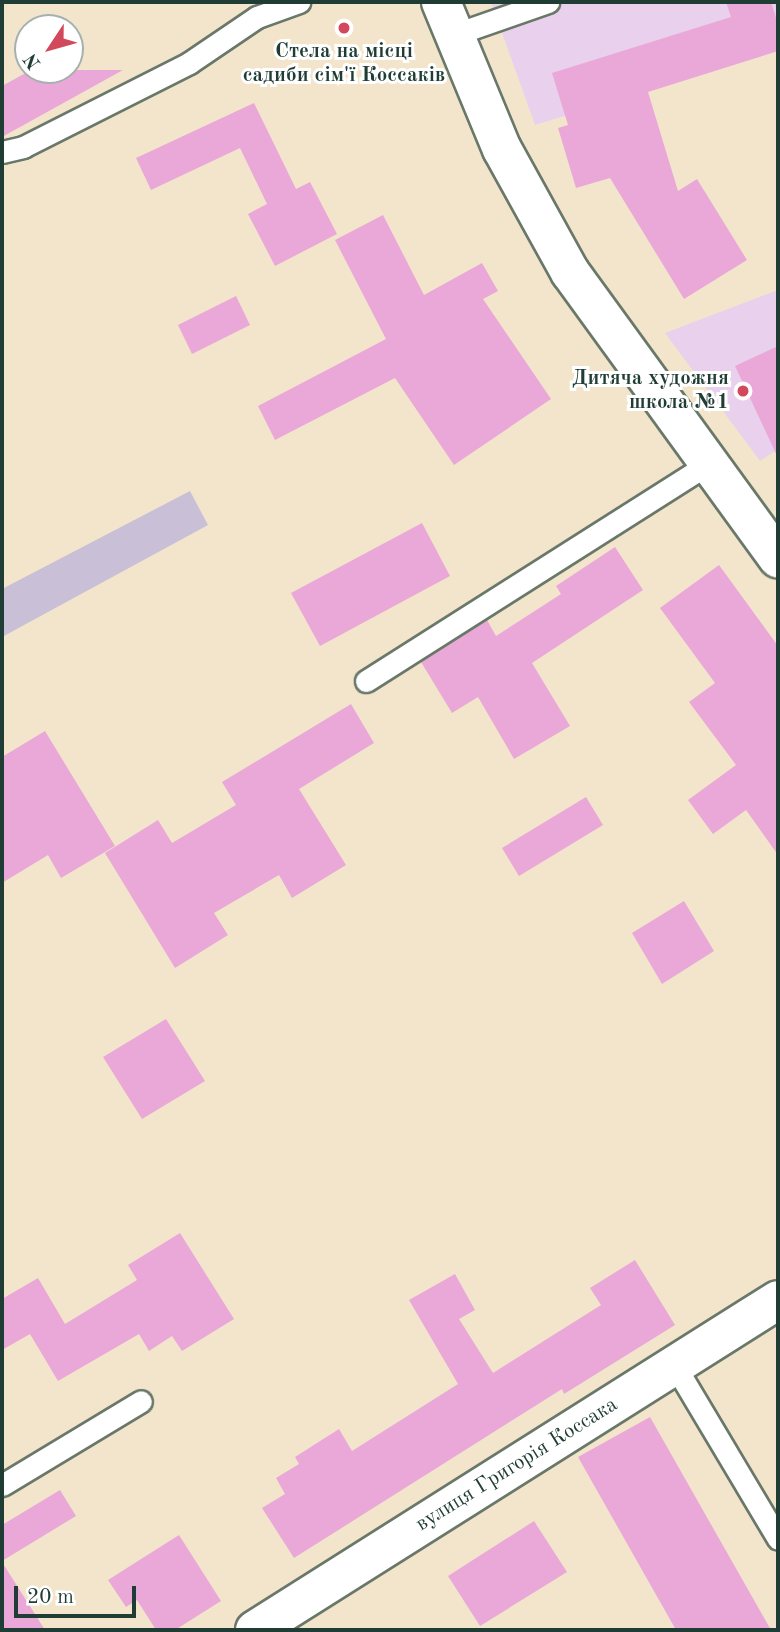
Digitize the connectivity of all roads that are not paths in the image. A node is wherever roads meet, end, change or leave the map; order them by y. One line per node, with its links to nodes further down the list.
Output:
1 (299, 2): 4 (lane)
2 (548, 2): 3 (lane)
3 (447, 19): 5 (street)
4 (2, 152)
5 (708, 464): 6 (street); 7 (lane)
6 (778, 558)
7 (366, 681)
8 (778, 1300): 9 (street, вулиця Григорія Коссака)
9 (675, 1366): 12 (lane); 13 (street, вулиця Григорія Коссака)
10 (141, 1401): 11 (lane)
11 (2, 1485)
12 (778, 1539)
13 (255, 1630)

